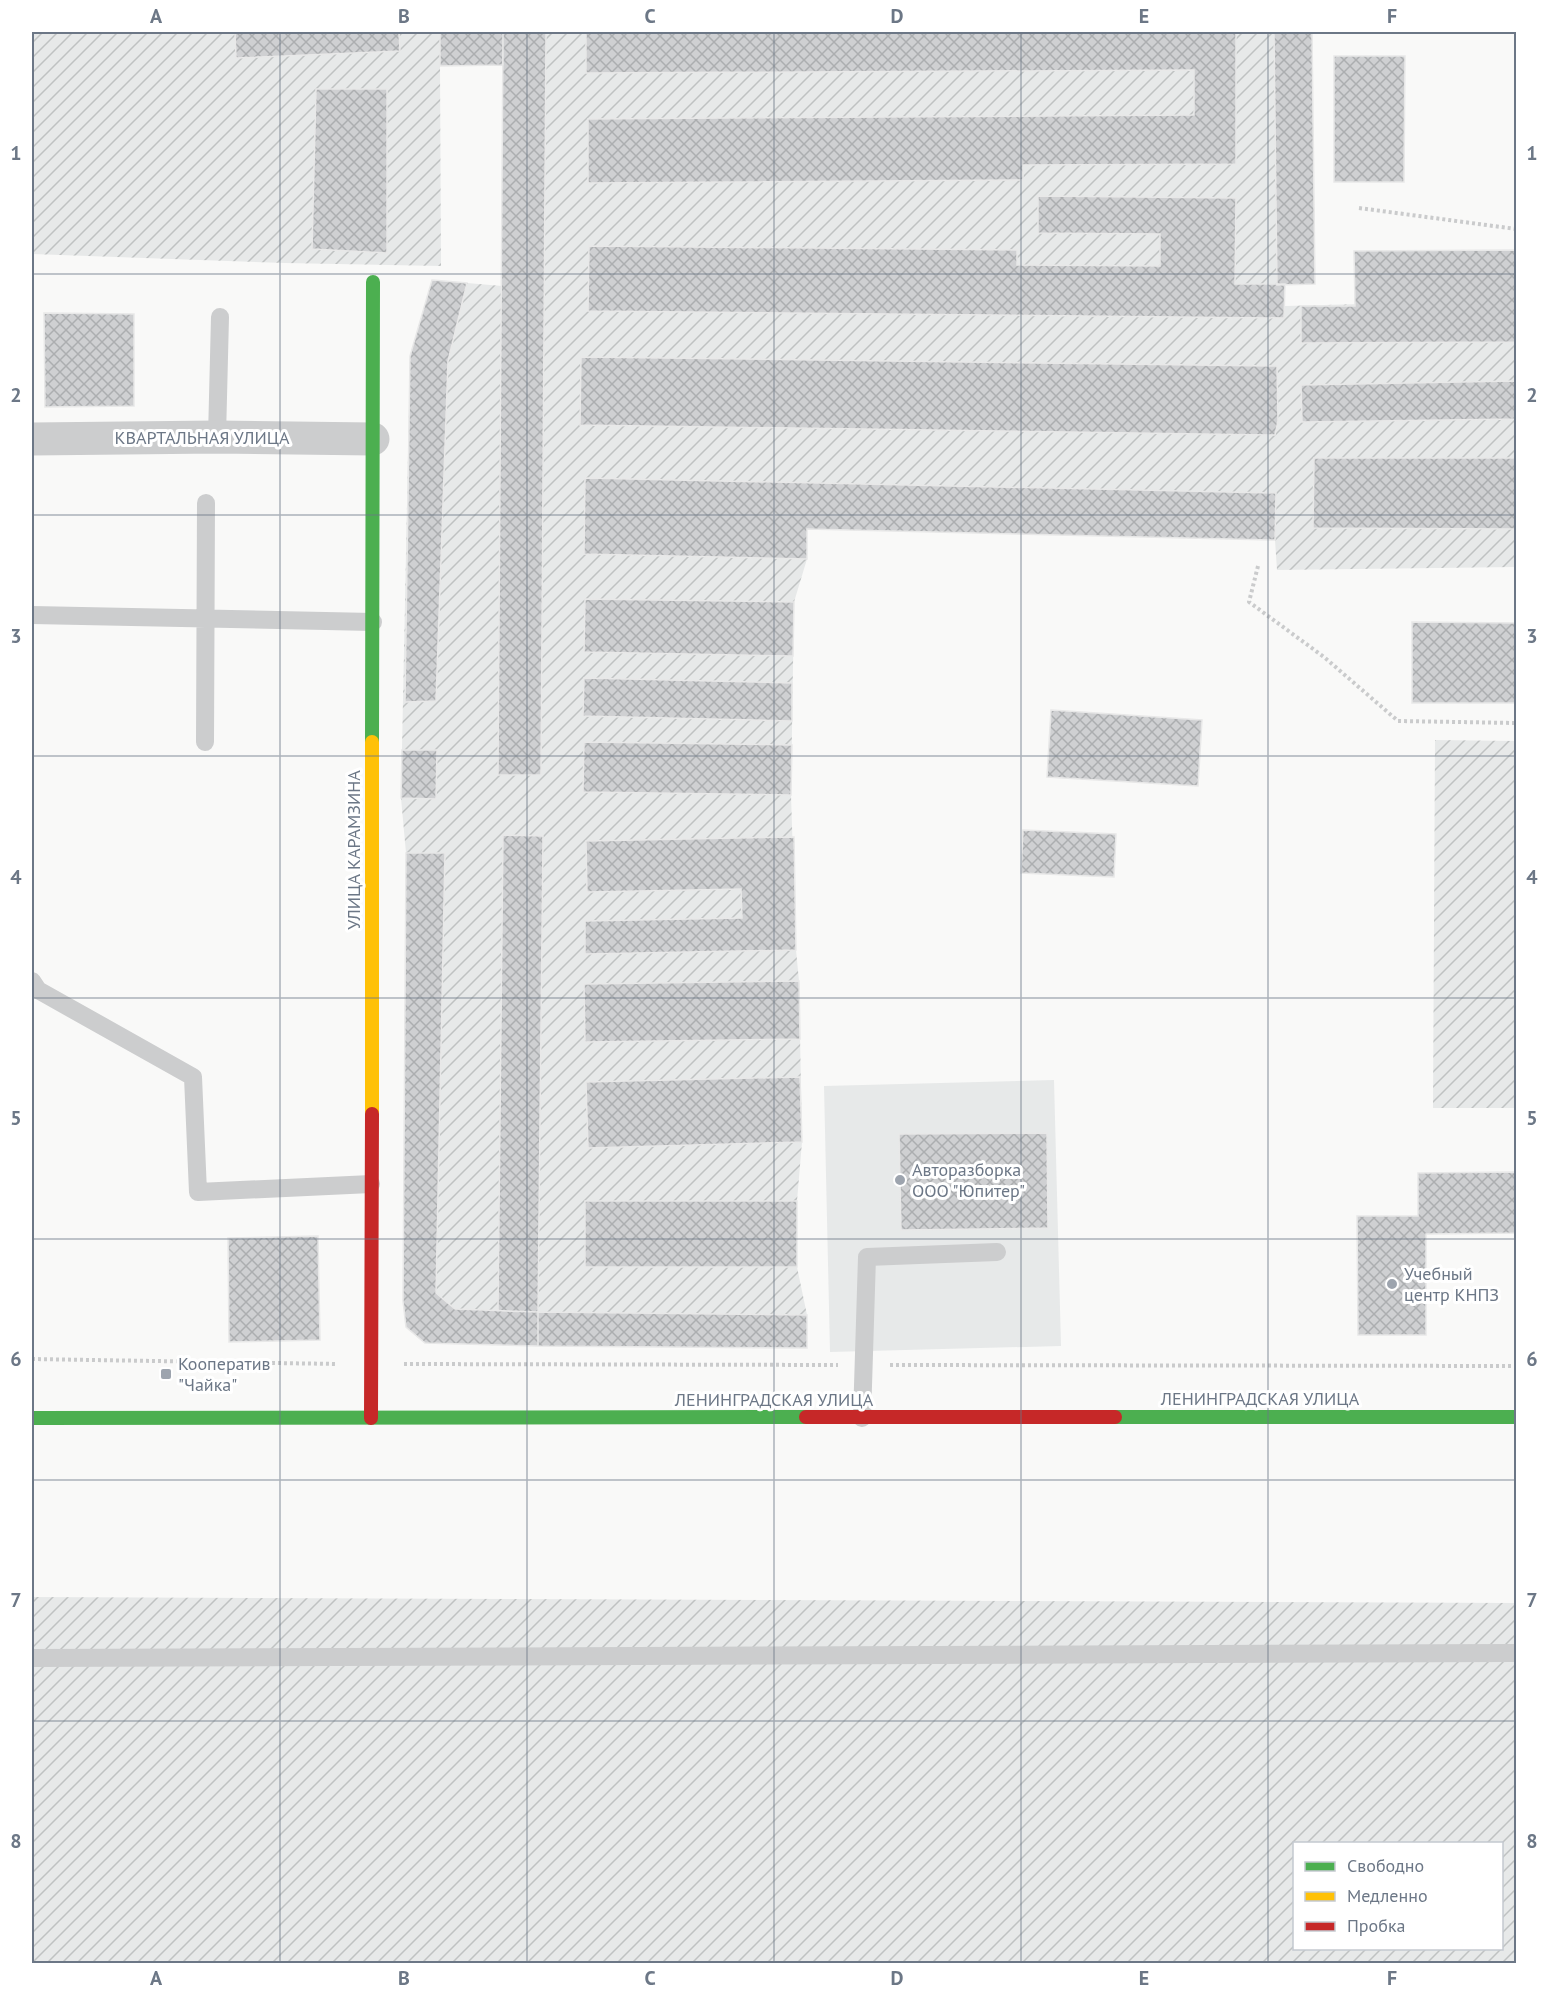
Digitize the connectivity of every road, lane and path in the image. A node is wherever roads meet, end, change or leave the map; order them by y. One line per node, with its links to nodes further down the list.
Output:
1 (1359, 208): 2 (path)
2 (1516, 229)
3 (373, 282): 7 (main road, УЛИЦА КАРАМЗИНА)
4 (219, 317): 5 (lane)
5 (217, 437): 6 (street, КВАРТАЛЬНАЯ УЛИЦА); 7 (street, КВАРТАЛЬНАЯ УЛИЦА)
6 (32, 439)
7 (373, 439): 12 (main road, УЛИЦА КАРАМЗИНА)
8 (206, 503): 11 (lane)
9 (1258, 566): 13 (path)
10 (32, 615): 11 (lane)
11 (204, 618): 12 (lane); 14 (lane)
12 (373, 622): 16 (main road, УЛИЦА КАРАМЗИНА)
13 (1516, 723)
14 (205, 742)
15 (32, 981): 16 (lane)
16 (371, 1184): 19 (main road, УЛИЦА КАРАМЗИНА)
17 (997, 1252): 20 (lane)
18 (32, 1359): 19 (path)
19 (371, 1364): 20 (path); 24 (main road, УЛИЦА КАРАМЗИНА)
20 (863, 1365): 21 (path); 25 (lane)
21 (1516, 1366)
22 (1516, 1417): 25 (main road, ЛЕНИНГРАДСКАЯ УЛИЦА)
23 (32, 1418): 24 (main road, ЛЕНИНГРАДСКАЯ УЛИЦА)
24 (371, 1418): 25 (main road, ЛЕНИНГРАДСКАЯ УЛИЦА)
25 (862, 1418)
26 (1516, 1653): 27 (lane)
27 (32, 1658)

